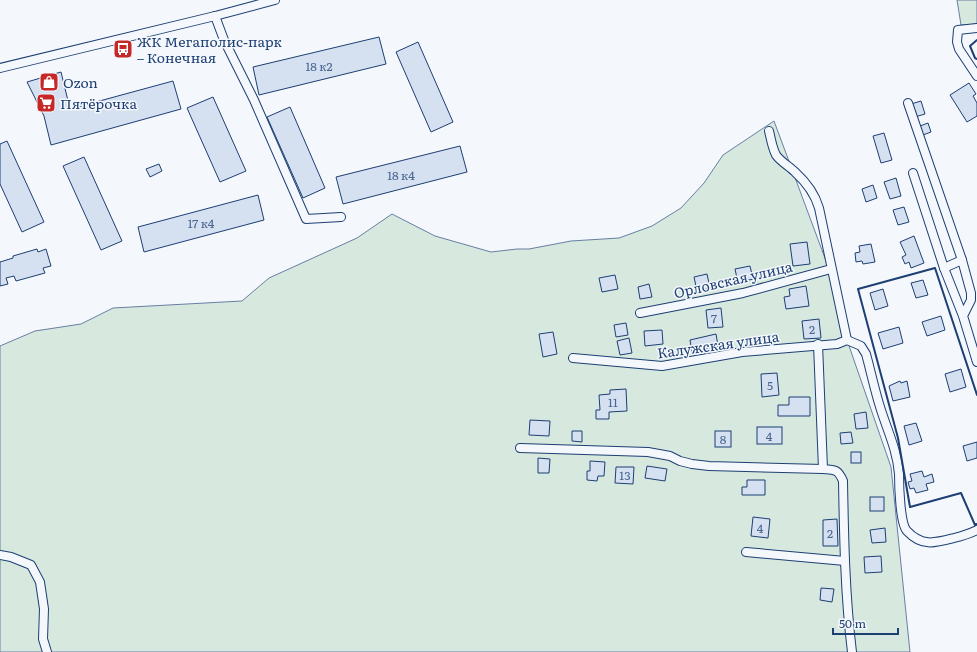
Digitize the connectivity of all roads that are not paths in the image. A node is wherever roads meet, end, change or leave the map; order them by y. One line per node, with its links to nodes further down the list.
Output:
1 (275, 0): 2 (street)
2 (215, 16): 4 (street); 9 (street)
3 (977, 28): 5 (street)
4 (0, 68)
5 (977, 76)
6 (908, 103): 10 (street)
7 (769, 131): 11 (street)
8 (913, 173): 12 (street)
9 (341, 216)
10 (962, 260): 12 (street); 14 (street)
11 (831, 268): 13 (street, Орловская улица); 15 (street)
12 (944, 268): 14 (street)
13 (640, 313)
14 (963, 316): 18 (street)
15 (847, 340): 16 (street, Калужская улица); 21 (street)
16 (818, 344): 17 (street, Калужская улица); 20 (street)
17 (573, 358)
18 (977, 362)
19 (520, 448): 20 (street)
20 (823, 469): 24 (street)
21 (977, 530)
22 (746, 552): 24 (street)
23 (0, 555): 25 (street)
24 (845, 561): 26 (street)
25 (47, 652)
26 (852, 652)

